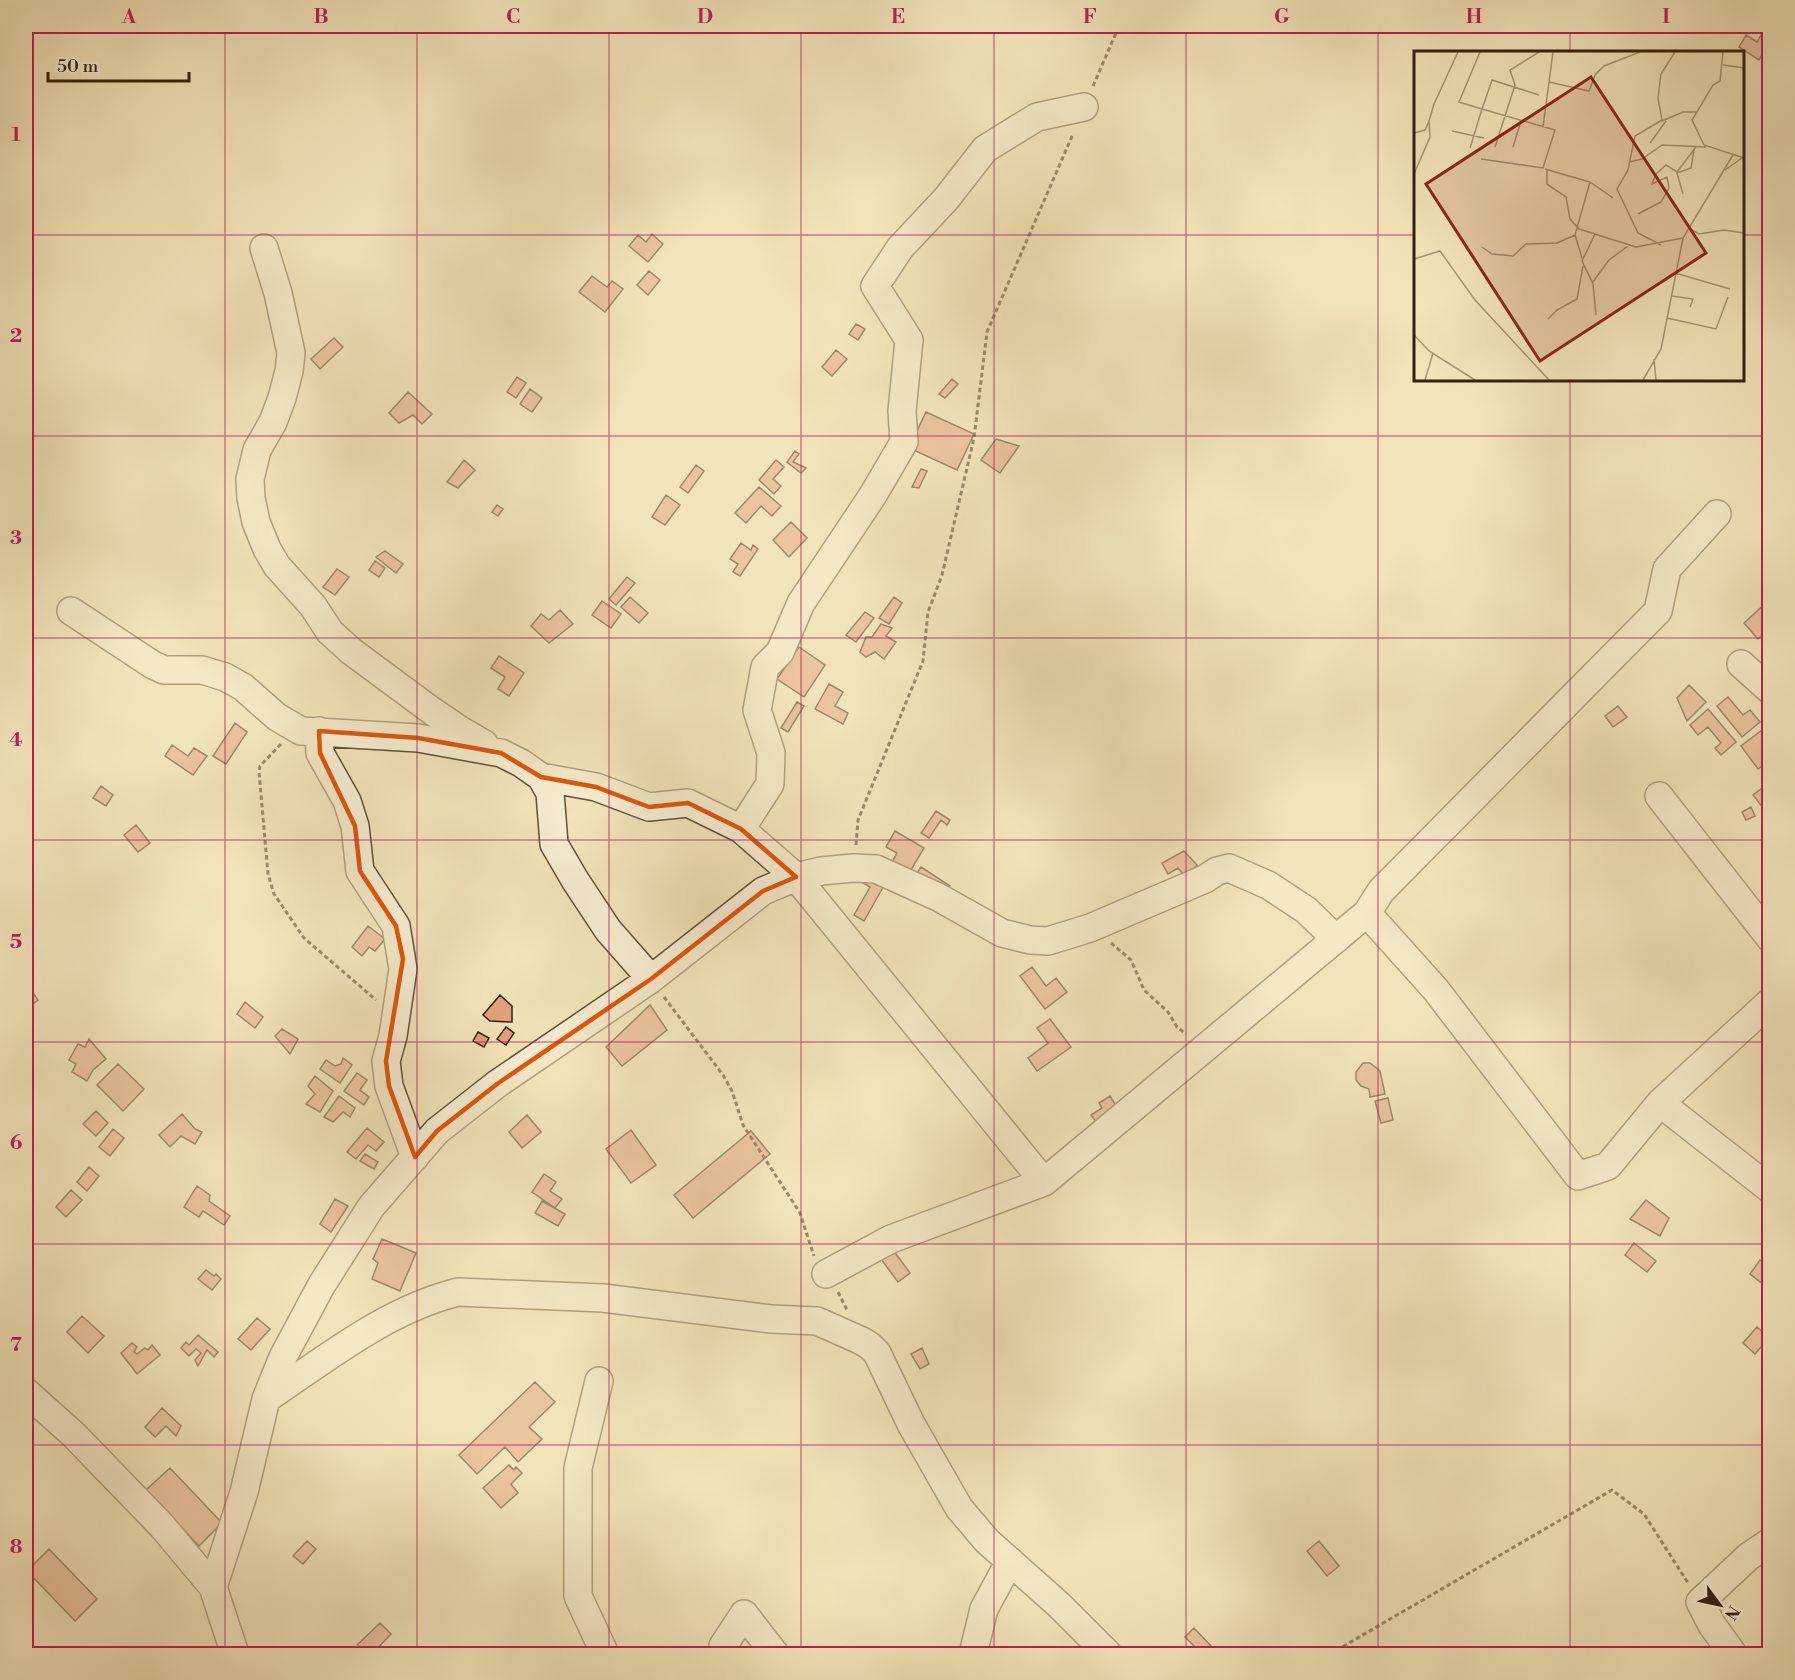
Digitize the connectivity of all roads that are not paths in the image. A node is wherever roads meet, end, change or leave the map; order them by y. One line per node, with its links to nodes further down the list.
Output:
1 (1084, 107): 11 (street)
2 (264, 248): 8 (street)
3 (1717, 514): 13 (street)
4 (71, 611): 7 (street)
5 (1741, 664): 6 (street)
6 (1770, 690)
7 (310, 731): 8 (street); 19 (street)
8 (501, 753): 9 (street)
9 (540, 777): 11 (street); 16 (street)
10 (1659, 796): 14 (street)
11 (741, 829): 12 (street)
12 (796, 877): 15 (street); 16 (street); 20 (street)
13 (1366, 914): 15 (street); 18 (street)
14 (1770, 938)
15 (1336, 939): 20 (street)
16 (651, 979): 19 (street)
17 (1770, 1002): 18 (street)
18 (1660, 1102): 21 (street)
19 (415, 1157): 25 (street)
20 (1044, 1182): 22 (street)
21 (1770, 1189)
22 (826, 1274)
23 (599, 1382): 30 (street)
24 (26, 1392): 28 (street)
25 (266, 1400): 27 (street); 28 (street)
26 (1770, 1542): 35 (street)
27 (1010, 1561): 33 (street); 34 (street)
28 (213, 1587): 29 (street)
29 (235, 1654)
30 (605, 1654)
31 (726, 1654): 32 (street)
32 (775, 1654)
33 (973, 1654)
34 (1108, 1654)
35 (1733, 1654)

